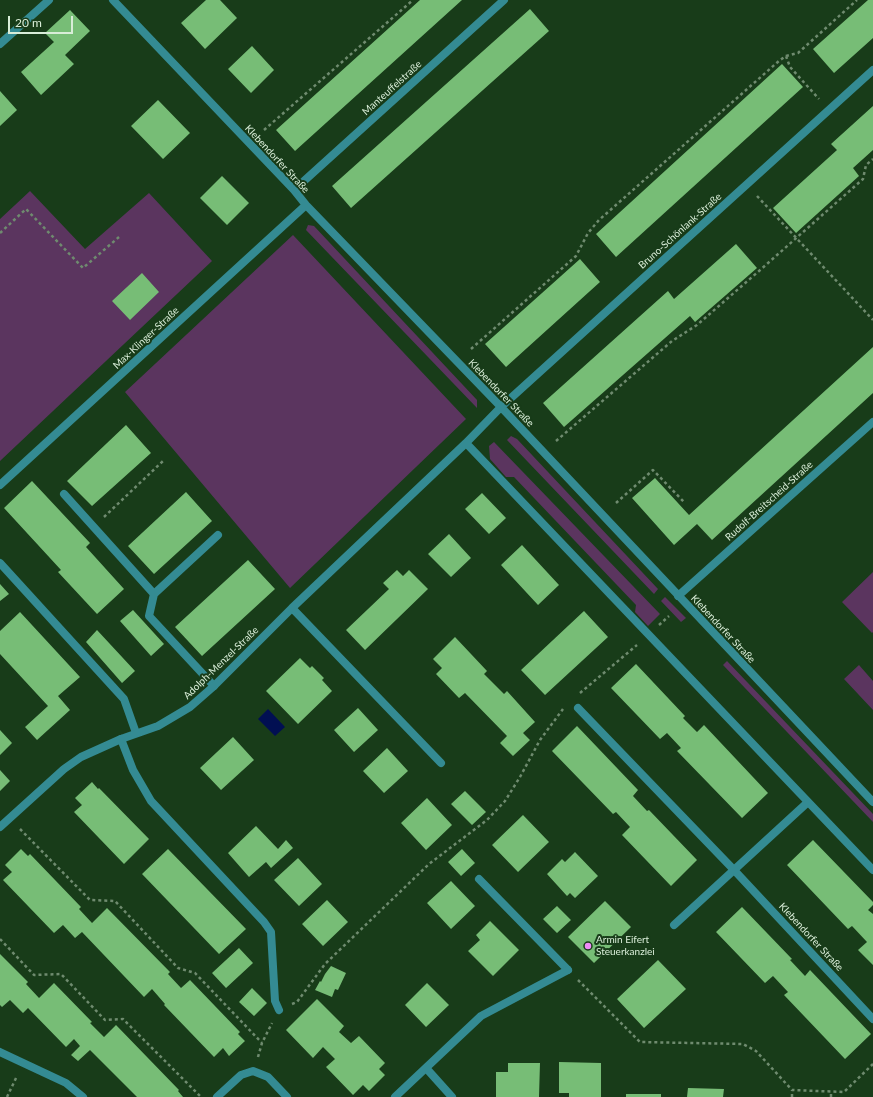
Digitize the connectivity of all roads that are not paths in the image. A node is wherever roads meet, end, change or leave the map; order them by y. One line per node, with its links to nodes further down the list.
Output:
1 (48, 0): 4 (street)
2 (113, 0): 6 (street, Klebendorfer Straße)
3 (504, 0): 6 (street, Manteuffelstraße)
4 (0, 44)
5 (873, 70): 8 (street, Bruno-Schönlank-Straße)
6 (294, 190): 7 (street, Klebendorfer Straße)
7 (306, 205): 8 (street, Klebendorfer Straße); 11 (street, Max-Klinger-Straße)
8 (500, 407): 10 (street, Adolph-Menzel-Straße); 16 (street, Klebendorfer Straße)
9 (873, 423): 16 (street, Rudolf-Breitscheid-Straße)
10 (466, 443): 17 (street, Adolph-Menzel-Straße); 23 (street)
11 (0, 485)
12 (64, 494): 15 (street)
13 (218, 535): 15 (street)
14 (0, 563): 20 (street)
15 (154, 594): 18 (street)
16 (678, 596): 24 (street, Klebendorfer Straße)
17 (292, 608): 18 (street, Adolph-Menzel-Straße); 22 (street)
18 (214, 686): 20 (street, Adolph-Menzel-Straße)
19 (578, 708): 26 (street, Klebendorfer Straße)
20 (136, 733): 21 (street, Adolph-Menzel-Straße)
21 (121, 739): 25 (street, Adolph-Menzel-Straße); 30 (street)
22 (441, 763)
23 (808, 802): 26 (street); 27 (street)
24 (873, 802)
25 (0, 827)
26 (734, 870): 29 (street); 31 (street, Klebendorfer Straße)
27 (873, 870)
28 (479, 879): 33 (street)
29 (674, 925)
30 (279, 1010)
31 (873, 1019)
32 (0, 1052): 34 (street)
33 (426, 1068): 37 (street); 38 (street)
34 (83, 1097)
35 (217, 1097): 36 (street)
36 (287, 1097)
37 (395, 1097)
38 (452, 1097)

